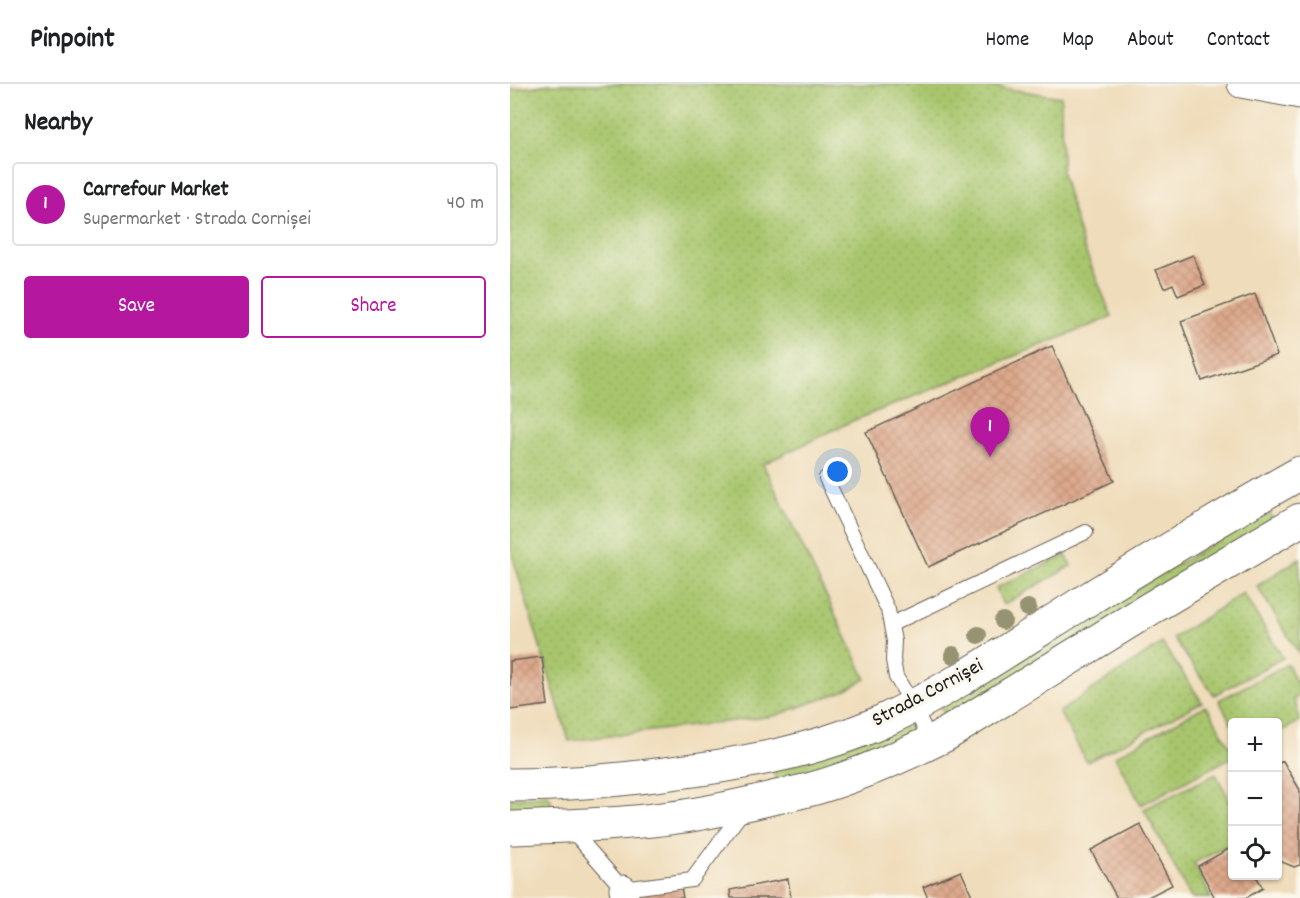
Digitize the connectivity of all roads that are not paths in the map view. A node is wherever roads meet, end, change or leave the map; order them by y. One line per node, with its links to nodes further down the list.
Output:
1 (1241, 84): 2 (street)
2 (1300, 95)
3 (1300, 473): 8 (street, Strada Cornișei)
4 (826, 478): 7 (lane)
5 (1300, 520): 9 (street, Strada Cornișei)
6 (1086, 532): 7 (lane)
7 (892, 624): 8 (lane)
8 (913, 705): 9 (lane); 10 (street, Strada Cornișei)
9 (931, 742): 13 (street, Strada Cornișei)
10 (740, 762): 11 (street, Strada Cornișei); 13 (street)
11 (569, 783): 12 (street, Strada Cornișei); 14 (street)
12 (510, 785)
13 (749, 803): 14 (street, Strada Cornișei); 16 (lane)
14 (568, 826): 15 (street, Strada Cornișei); 16 (lane)
15 (510, 828)
16 (624, 894)

